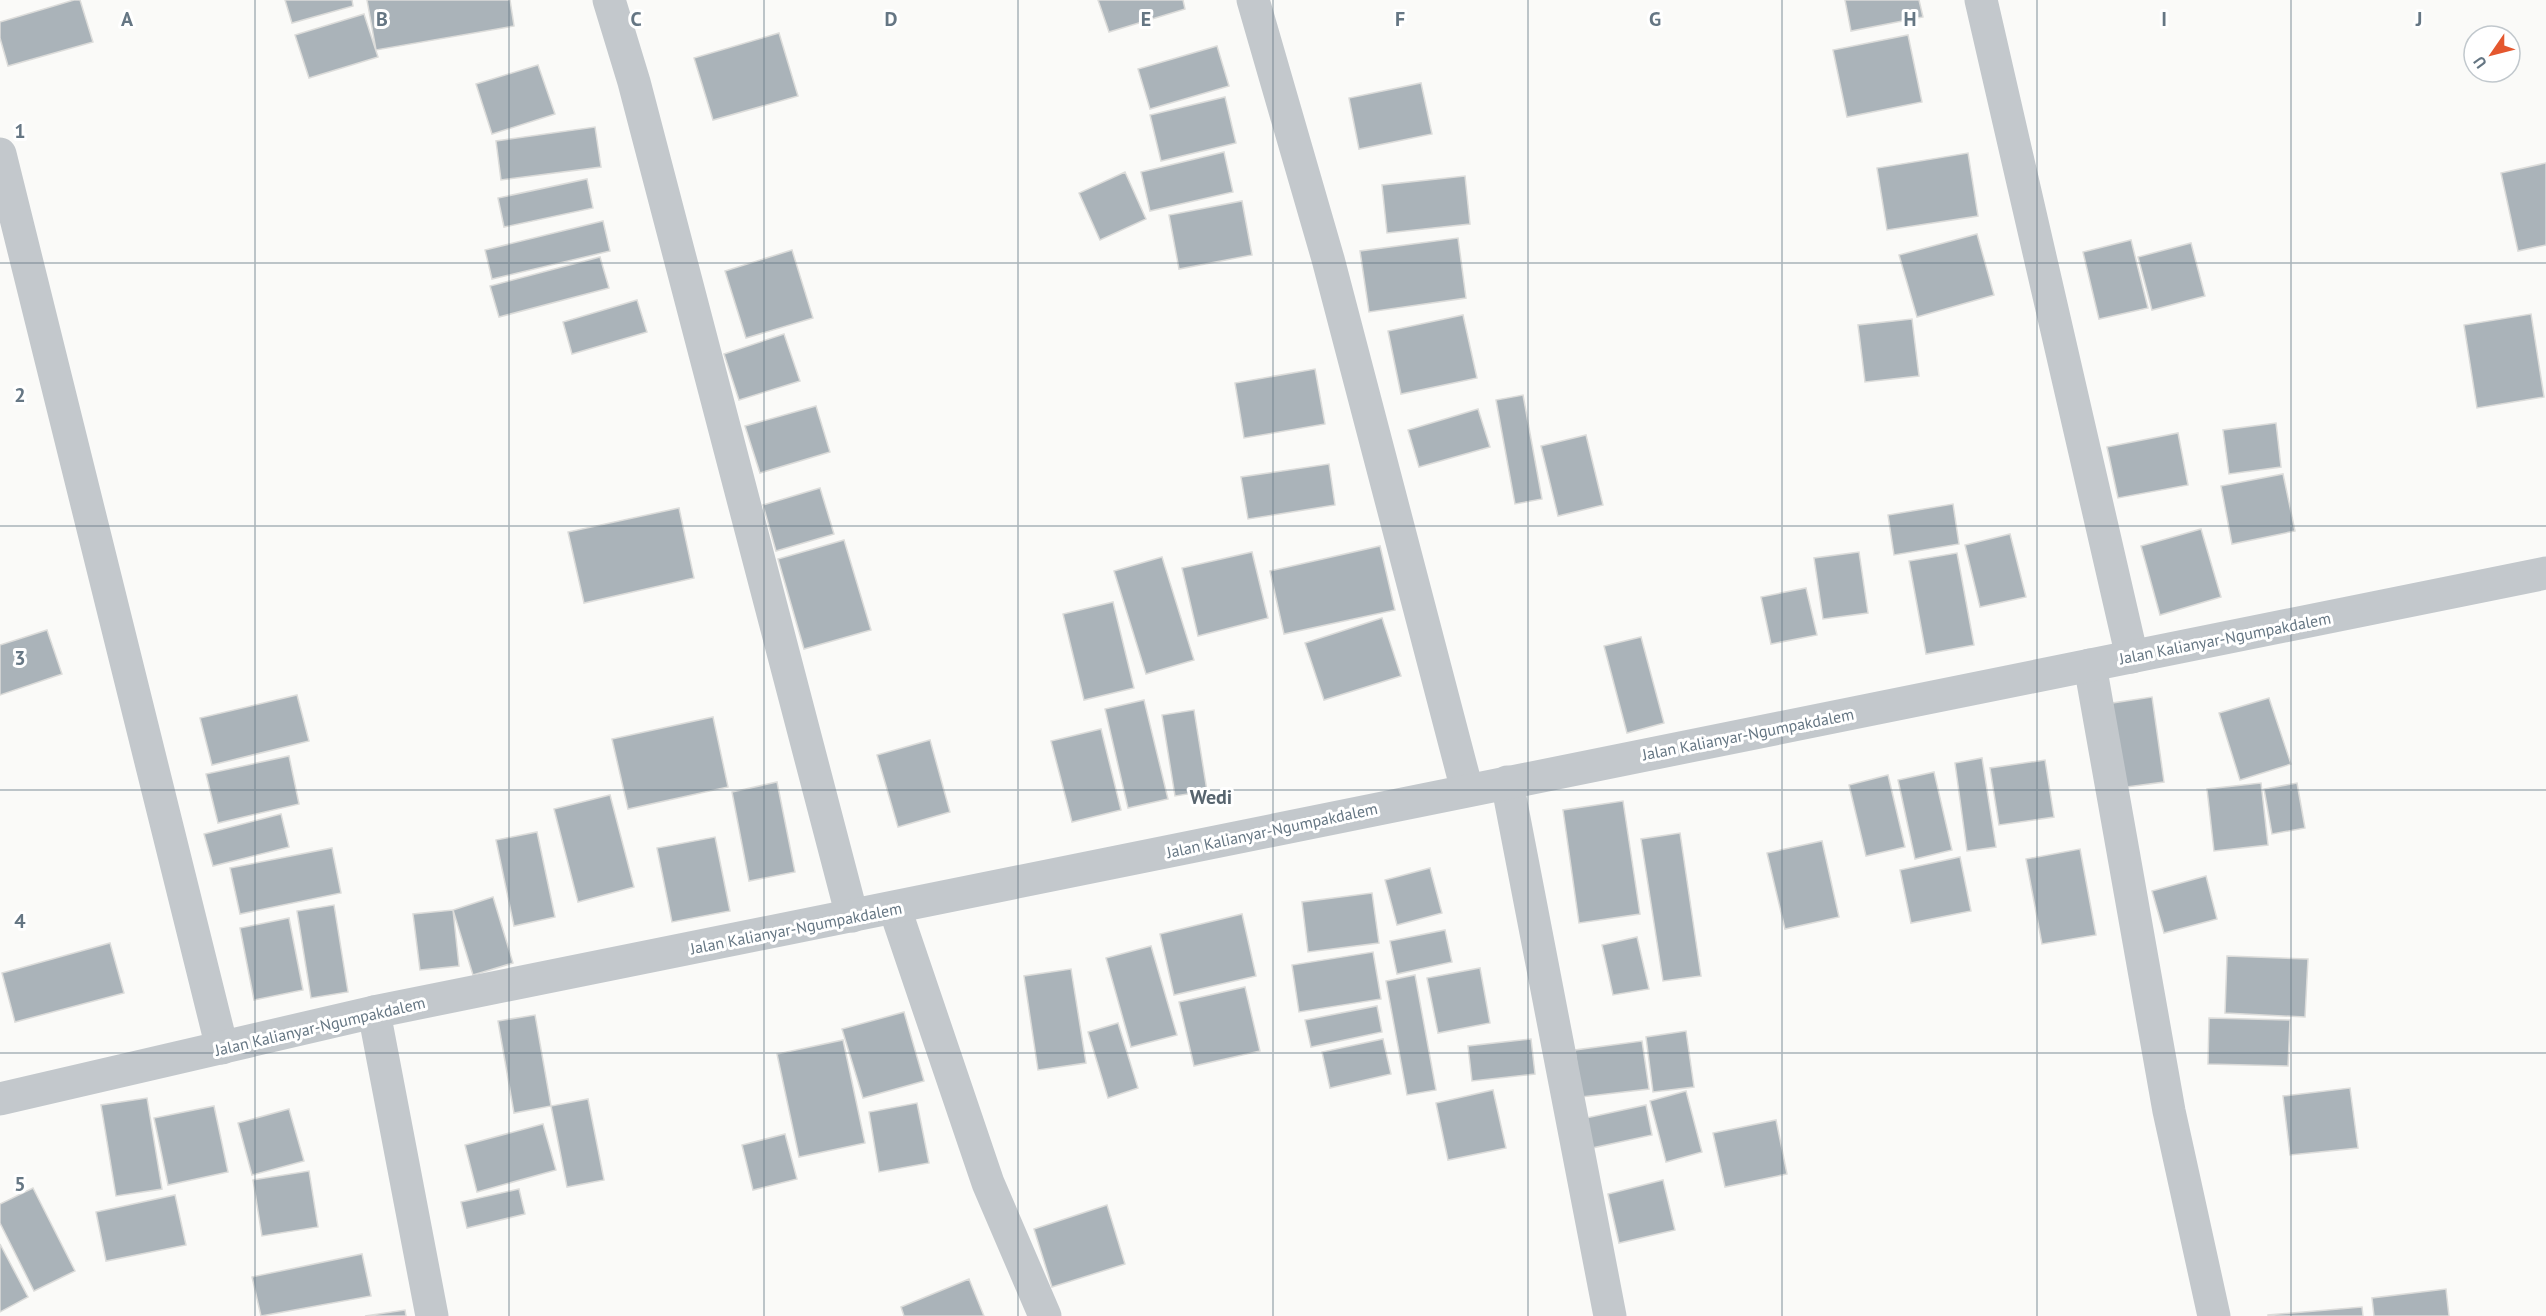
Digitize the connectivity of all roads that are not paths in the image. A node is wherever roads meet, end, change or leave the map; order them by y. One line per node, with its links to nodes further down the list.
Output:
1 (609, 0): 11 (street)
2 (1253, 0): 9 (street)
3 (1981, 0): 6 (street)
4 (0, 154): 13 (street)
5 (2546, 573): 6 (street, Jalan Kalianyar-Ngumpakdalem)
6 (2132, 657): 7 (street, Jalan Kalianyar-Ngumpakdalem)
7 (2090, 665): 8 (street, Jalan Kalianyar-Ngumpakdalem); 18 (street)
8 (1508, 782): 9 (street, Jalan Kalianyar-Ngumpakdalem); 17 (street)
9 (1467, 790): 10 (street, Jalan Kalianyar-Ngumpakdalem)
10 (895, 909): 11 (street, Jalan Kalianyar-Ngumpakdalem); 16 (street)
11 (852, 916): 12 (street, Jalan Kalianyar-Ngumpakdalem)
12 (374, 1012): 13 (street, Jalan Kalianyar-Ngumpakdalem); 15 (street)
13 (222, 1048): 14 (street, Jalan Kalianyar-Ngumpakdalem)
14 (0, 1099)
15 (432, 1316)
16 (1045, 1316)
17 (1611, 1316)
18 (2214, 1316)

